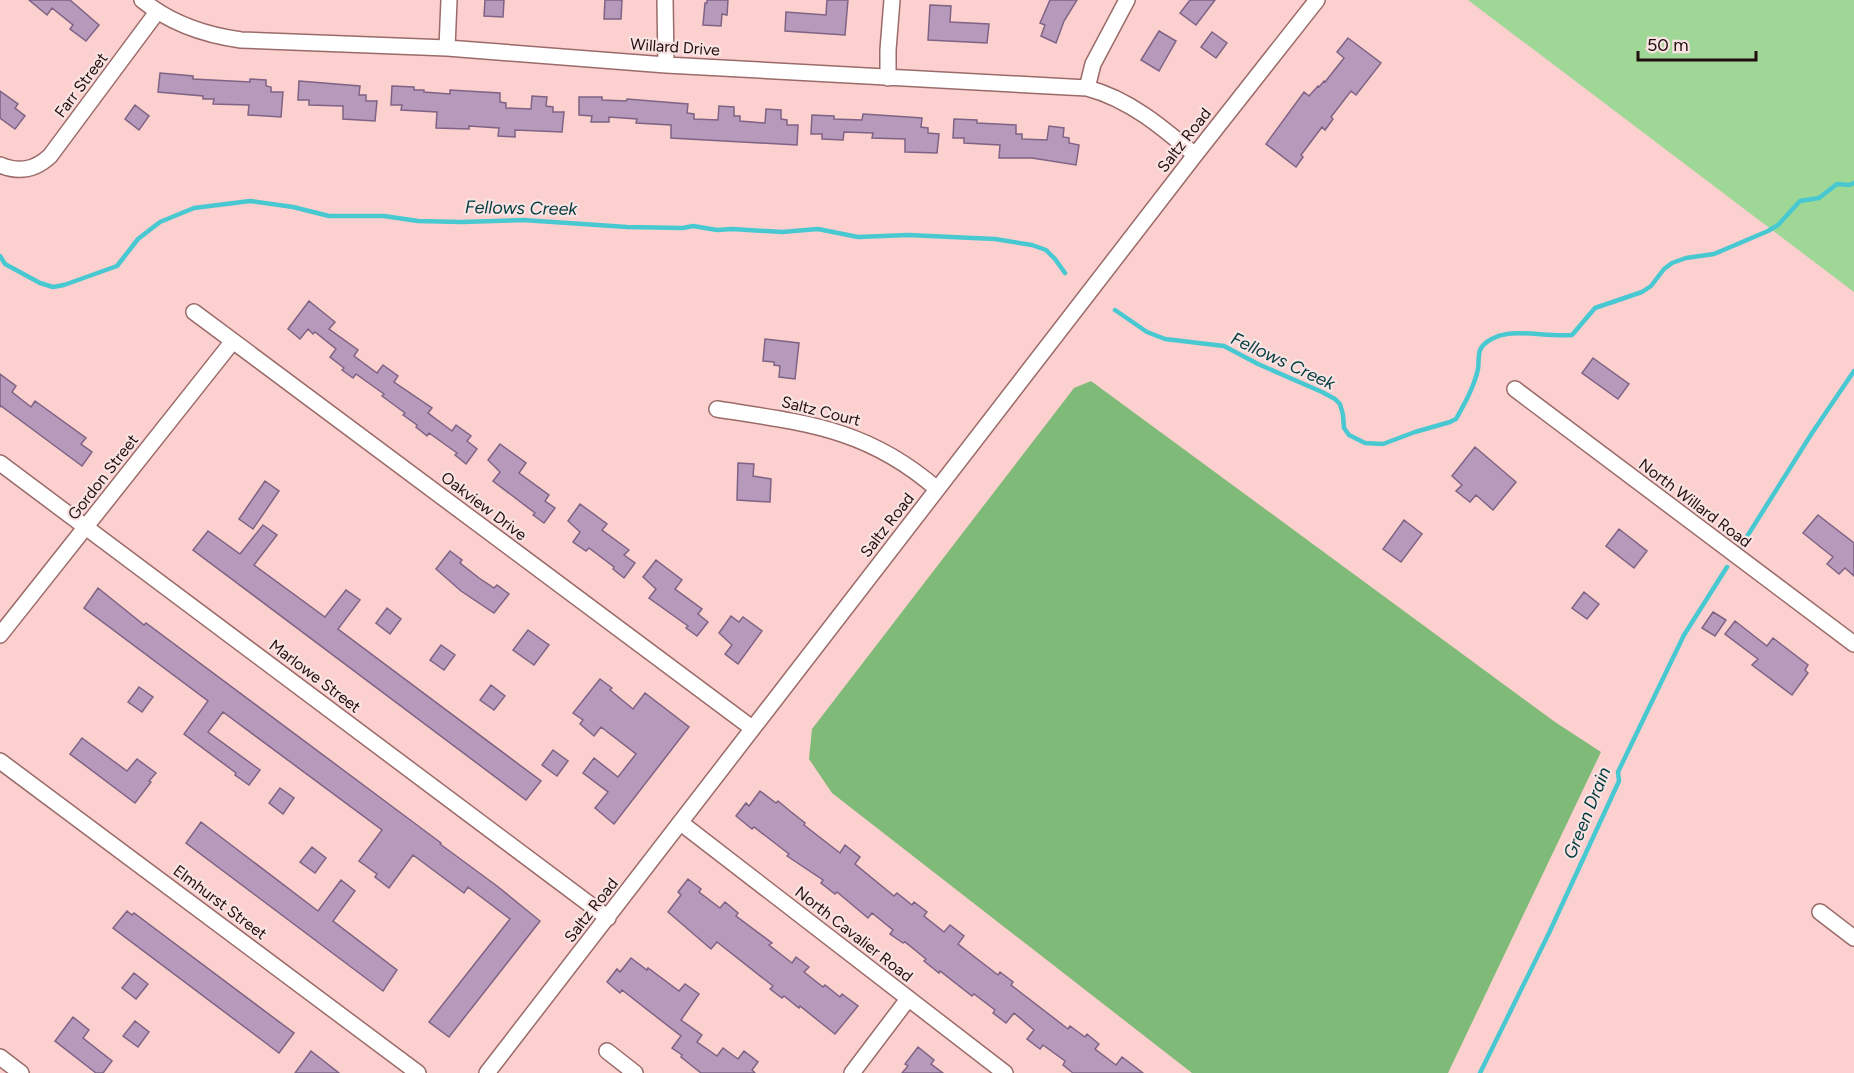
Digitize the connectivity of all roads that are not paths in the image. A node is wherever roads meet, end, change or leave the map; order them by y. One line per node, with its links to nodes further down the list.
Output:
1 (142, 0): 7 (street, Willard Drive)
2 (450, 0): 8 (street)
3 (665, 0): 9 (street)
4 (892, 0): 10 (street)
5 (1127, 0): 11 (street)
6 (1317, 0): 12 (street, Saltz Road)
7 (157, 12): 8 (street, Willard Drive); 13 (street, Farr Street)
8 (447, 48): 9 (street, Willard Drive)
9 (666, 64): 10 (street, Willard Drive)
10 (888, 78): 11 (street, Willard Drive)
11 (1087, 88): 12 (street, Willard Drive)
12 (1195, 154): 19 (street, Saltz Road)
13 (0, 165)
14 (194, 312): 15 (street, Oakview Drive)
15 (233, 341): 20 (street, Gordon Street); 23 (street, Oakview Drive)
16 (1515, 389): 22 (street, North Willard Road)
17 (717, 409): 19 (street, Saltz Court)
18 (0, 463): 20 (street, Marlowe Street)
19 (937, 489): 23 (street, Saltz Road)
20 (86, 527): 21 (street, Gordon Street); 27 (street, Marlowe Street)
21 (0, 635)
22 (1854, 644)
23 (752, 728): 25 (street, Saltz Road)
24 (0, 761): 33 (street, Elmhurst Street)
25 (681, 823): 27 (street, Saltz Road); 29 (street, North Cavalier Road)
26 (1820, 912): 28 (street)
27 (608, 918): 34 (street, Saltz Road)
28 (1854, 938)
29 (908, 999): 36 (street); 37 (street, North Cavalier Road)
30 (606, 1051): 35 (street)
31 (0, 1057): 32 (street)
32 (21, 1073)
33 (418, 1073)
34 (487, 1073)
35 (635, 1073)
36 (852, 1073)
37 (1005, 1073)

